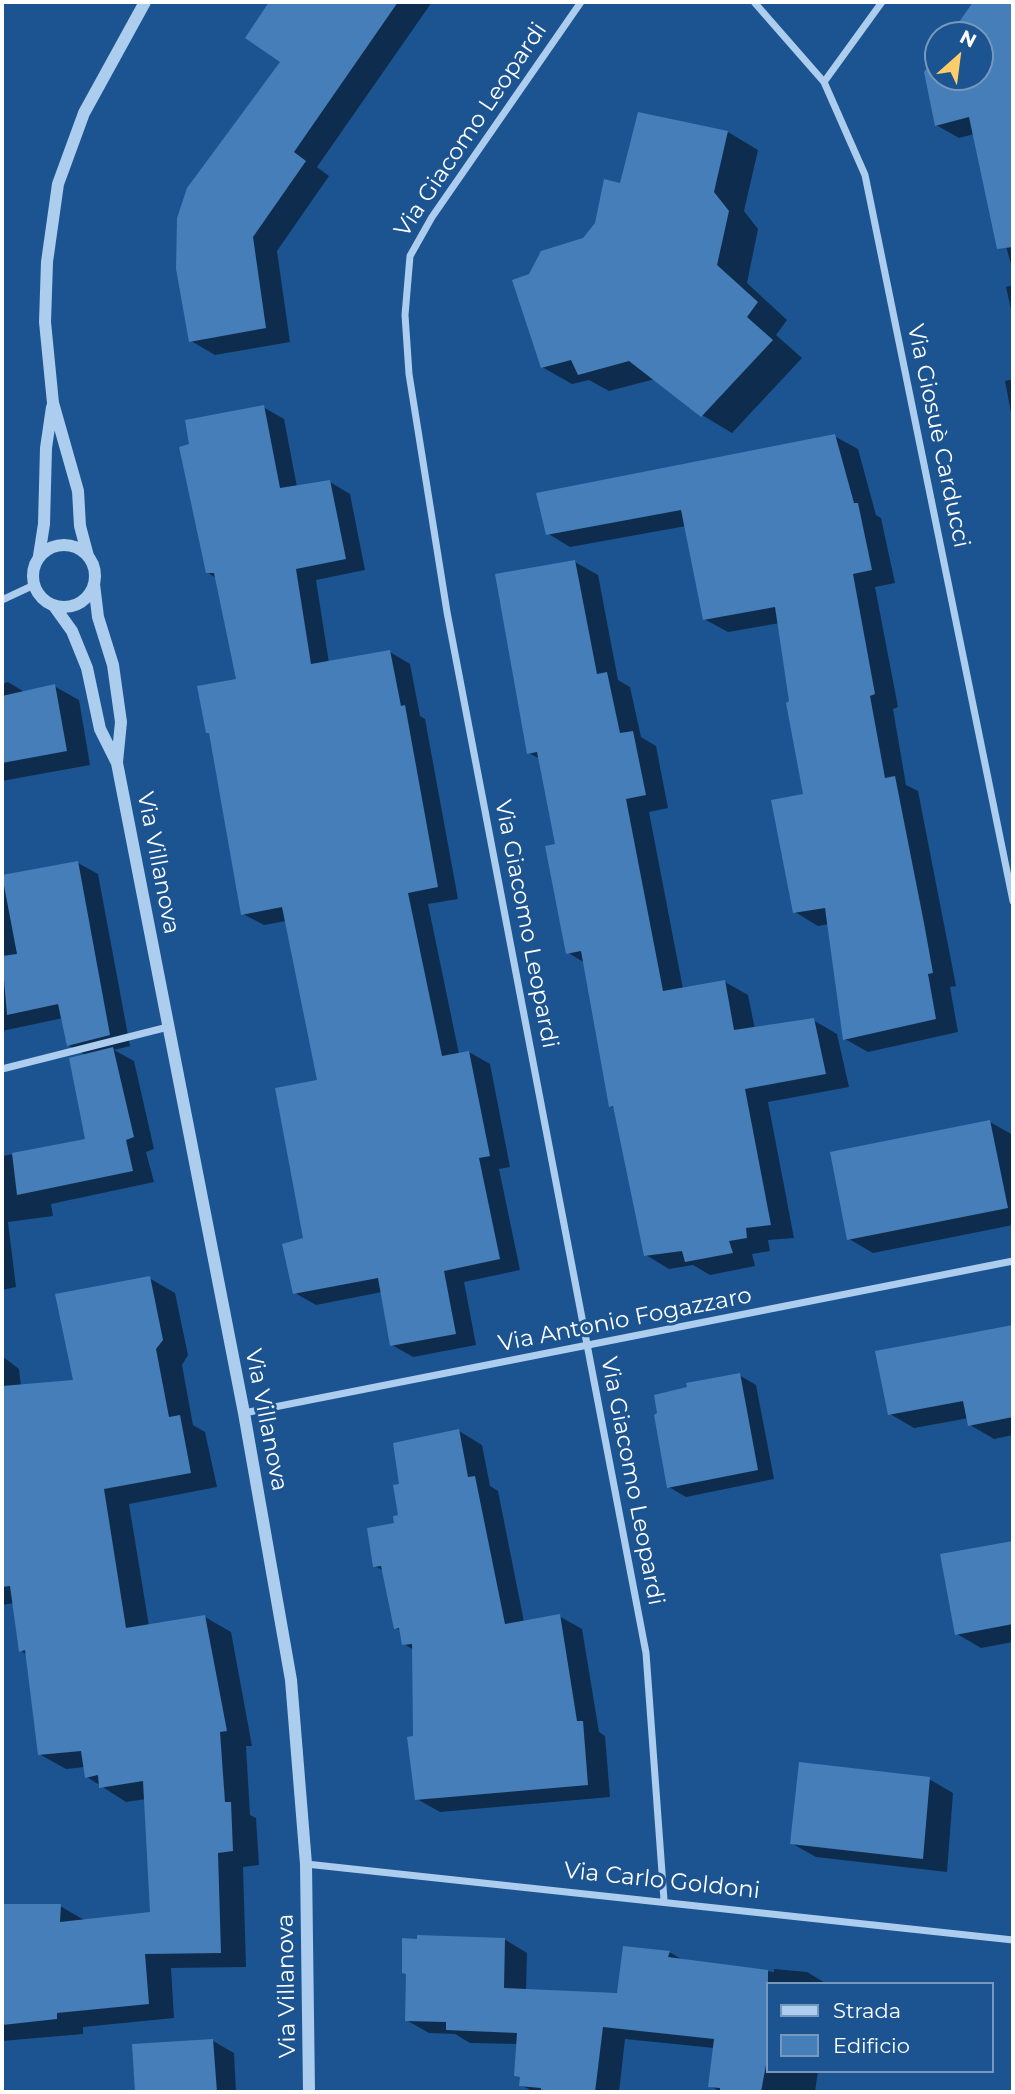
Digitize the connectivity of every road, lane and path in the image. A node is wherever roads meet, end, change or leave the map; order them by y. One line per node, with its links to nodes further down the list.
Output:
1 (145, 2): 6 (street)
2 (581, 2): 18 (street, Via Giacomo Leopardi)
3 (754, 2): 5 (street, Via Giosuè Carducci)
4 (882, 2): 5 (street)
5 (824, 82): 14 (street, Via Giosuè Carducci)
6 (53, 403): 7 (street); 8 (street)
7 (39, 556): 8 (street); 10 (street)
8 (88, 556): 9 (street)
9 (94, 584): 12 (street); 13 (street, Via Villanova)
10 (34, 585): 11 (street); 12 (street)
11 (2, 600)
12 (54, 606): 13 (street, Via Villanova)
13 (117, 762): 15 (street, Via Villanova)
14 (1013, 901)
15 (168, 1027): 16 (street); 19 (street, Via Villanova)
16 (2, 1069)
17 (1013, 1261): 18 (street, Via Antonio Fogazzaro)
18 (587, 1348): 19 (street, Via Antonio Fogazzaro); 21 (street, Via Giacomo Leopardi)
19 (244, 1413): 20 (street, Via Villanova)
20 (306, 1864): 21 (street, Via Carlo Goldoni); 23 (street, Via Villanova)
21 (664, 1900): 22 (street, Via Carlo Goldoni)
22 (1013, 1940)
23 (309, 2092)

